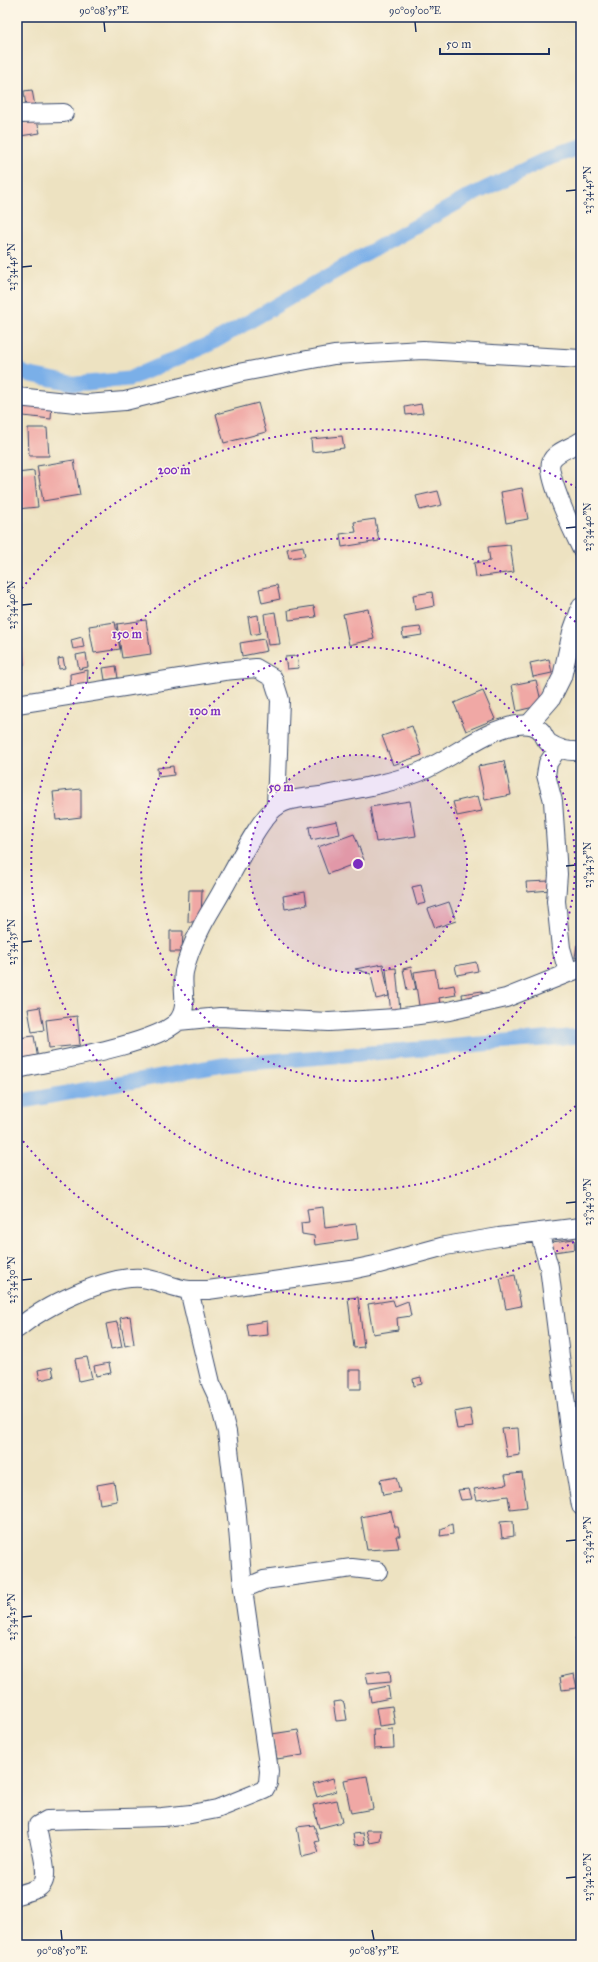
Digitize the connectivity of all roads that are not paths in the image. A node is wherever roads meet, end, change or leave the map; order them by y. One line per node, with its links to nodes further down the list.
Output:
1 (64, 113): 2 (street)
2 (17, 114)
3 (581, 360): 4 (street)
4 (17, 397)
5 (581, 442): 6 (street)
6 (581, 548)
7 (581, 607): 9 (street)
8 (17, 704): 12 (street)
9 (529, 724): 10 (street); 12 (street)
10 (558, 748): 11 (street); 13 (street)
11 (581, 751)
12 (276, 806): 14 (street)
13 (574, 970): 14 (street)
14 (178, 1021): 15 (street)
15 (17, 1069)
16 (581, 1227): 17 (street)
17 (539, 1232): 18 (street); 20 (street)
18 (189, 1290): 19 (street); 22 (street)
19 (17, 1329)
20 (581, 1506)
21 (378, 1571): 22 (street)
22 (243, 1589): 23 (street)
23 (17, 1895)

